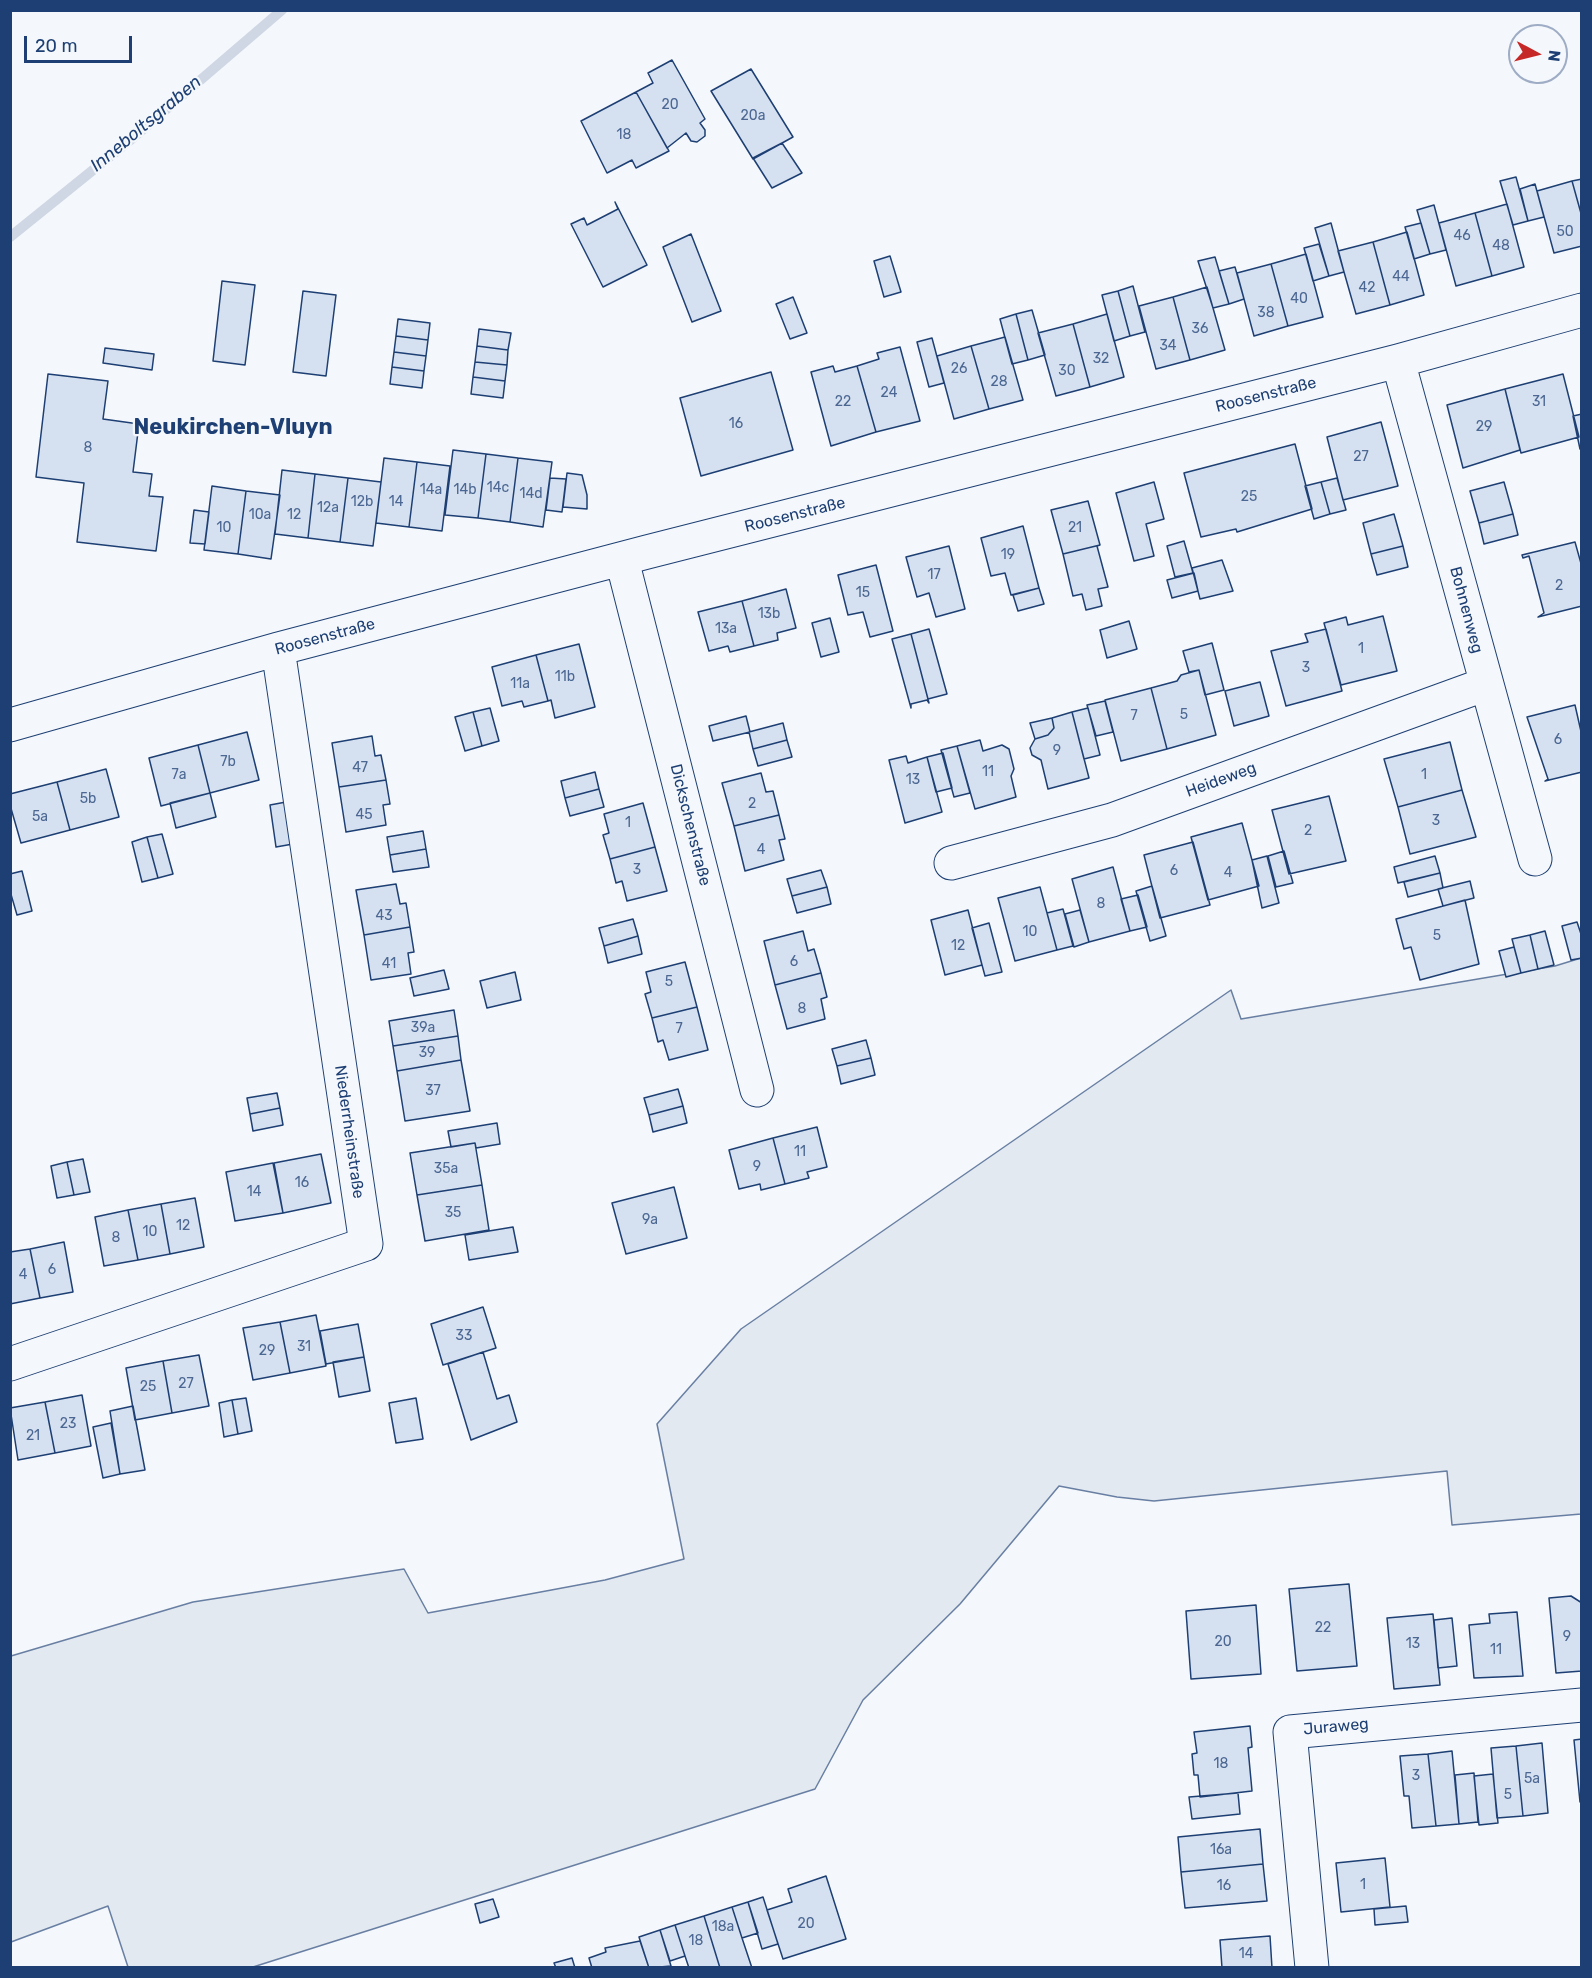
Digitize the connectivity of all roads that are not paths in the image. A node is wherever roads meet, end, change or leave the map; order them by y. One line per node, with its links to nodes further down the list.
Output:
1 (1581, 310): 2 (street, Roosenstraße)
2 (1398, 361): 3 (street, Roosenstraße); 5 (street, Bohnenweg)
3 (622, 560): 4 (street, Roosenstraße); 9 (street, Dickschenstraße)
4 (278, 649): 6 (street, Roosenstraße); 10 (street, Niederrheinstraße)
5 (1486, 684): 7 (street, Bohnenweg); 8 (street, Heideweg)
6 (10, 725)
7 (1535, 859)
8 (951, 863)
9 (757, 1090)
10 (10, 1364)
11 (1581, 1705): 12 (street, Juraweg)
12 (1312, 1968)

